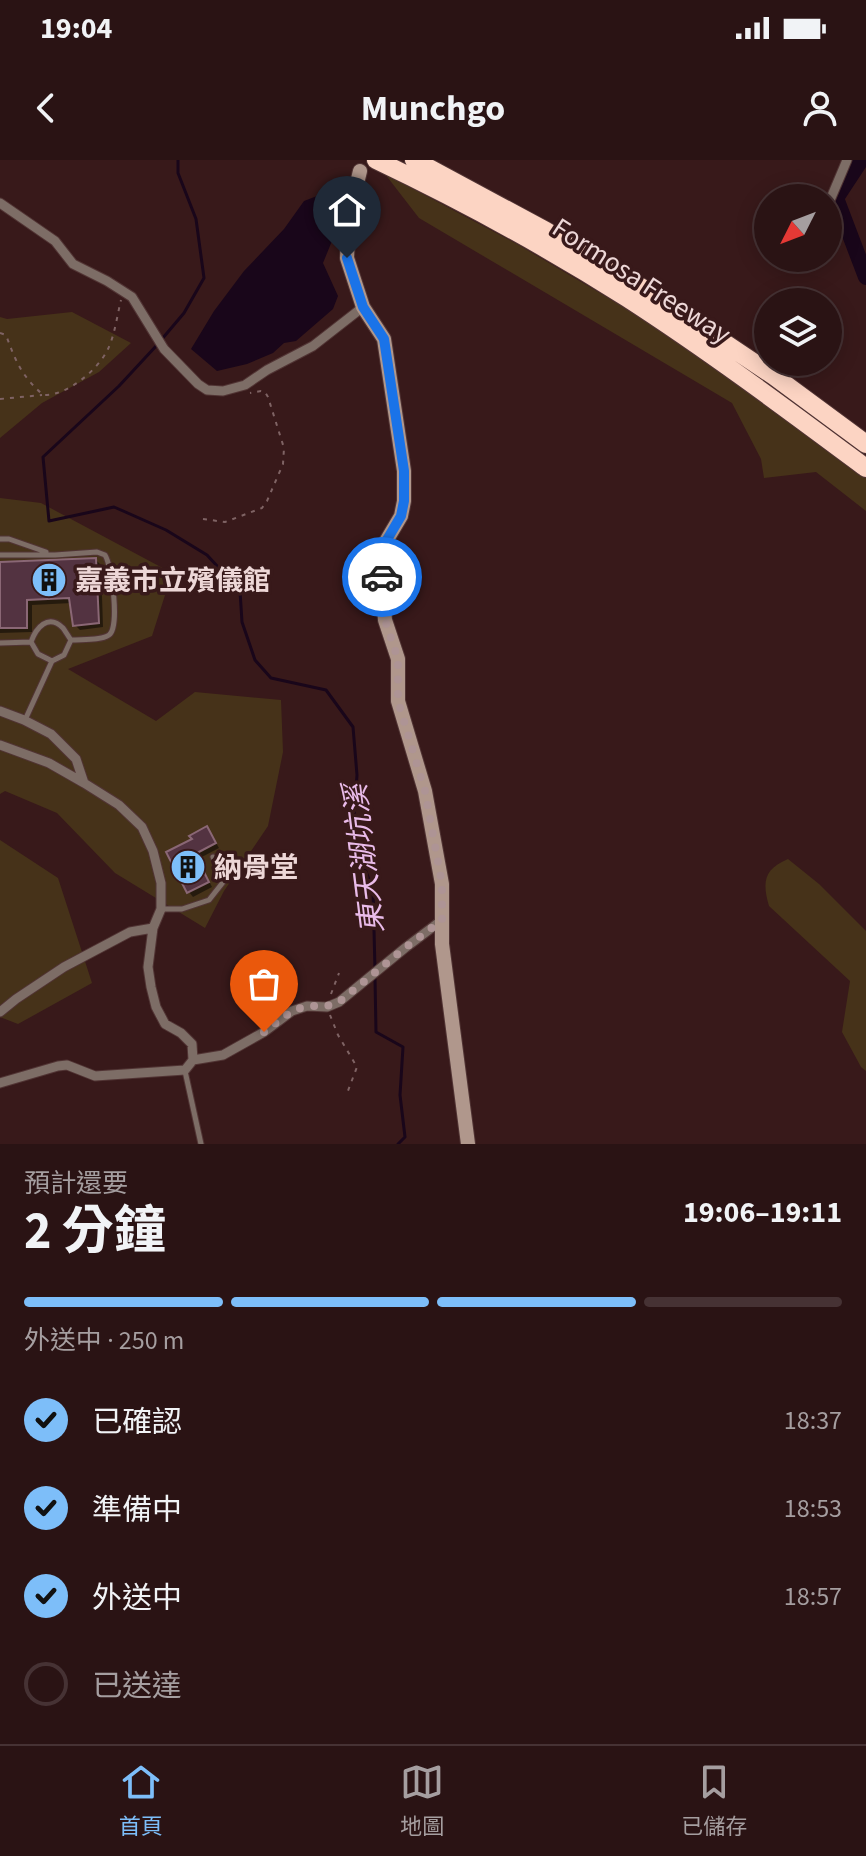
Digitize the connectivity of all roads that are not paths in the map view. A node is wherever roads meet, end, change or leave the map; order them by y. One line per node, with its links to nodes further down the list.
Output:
1 (376, 160): 9 (highway, Formosa Freeway)
2 (414, 160): 8 (highway, Formosa Freeway)
3 (847, 160): 5 (street)
4 (360, 171): 7 (street)
5 (837, 184)
6 (0, 203): 7 (street)
7 (363, 307): 23 (street)
8 (866, 444)
9 (866, 468)
10 (0, 539): 12 (lane)
11 (0, 555): 12 (lane)
12 (55, 555): 13 (lane)
13 (71, 640): 14 (lane); 16 (lane)
14 (31, 642): 15 (lane); 16 (lane)
15 (0, 643)
16 (52, 661): 18 (lane)
17 (0, 711): 18 (street)
18 (24, 720): 20 (street)
19 (0, 745): 20 (street)
20 (84, 783): 22 (street)
21 (213, 857): 22 (lane)
22 (161, 909): 24 (street)
23 (442, 920): 26 (street); 30 (street)
24 (153, 928): 25 (street); 26 (street)
25 (0, 1012)
26 (193, 1060): 27 (street)
27 (185, 1070): 28 (street); 29 (lane)
28 (0, 1083)
29 (201, 1144)
30 (468, 1144)

